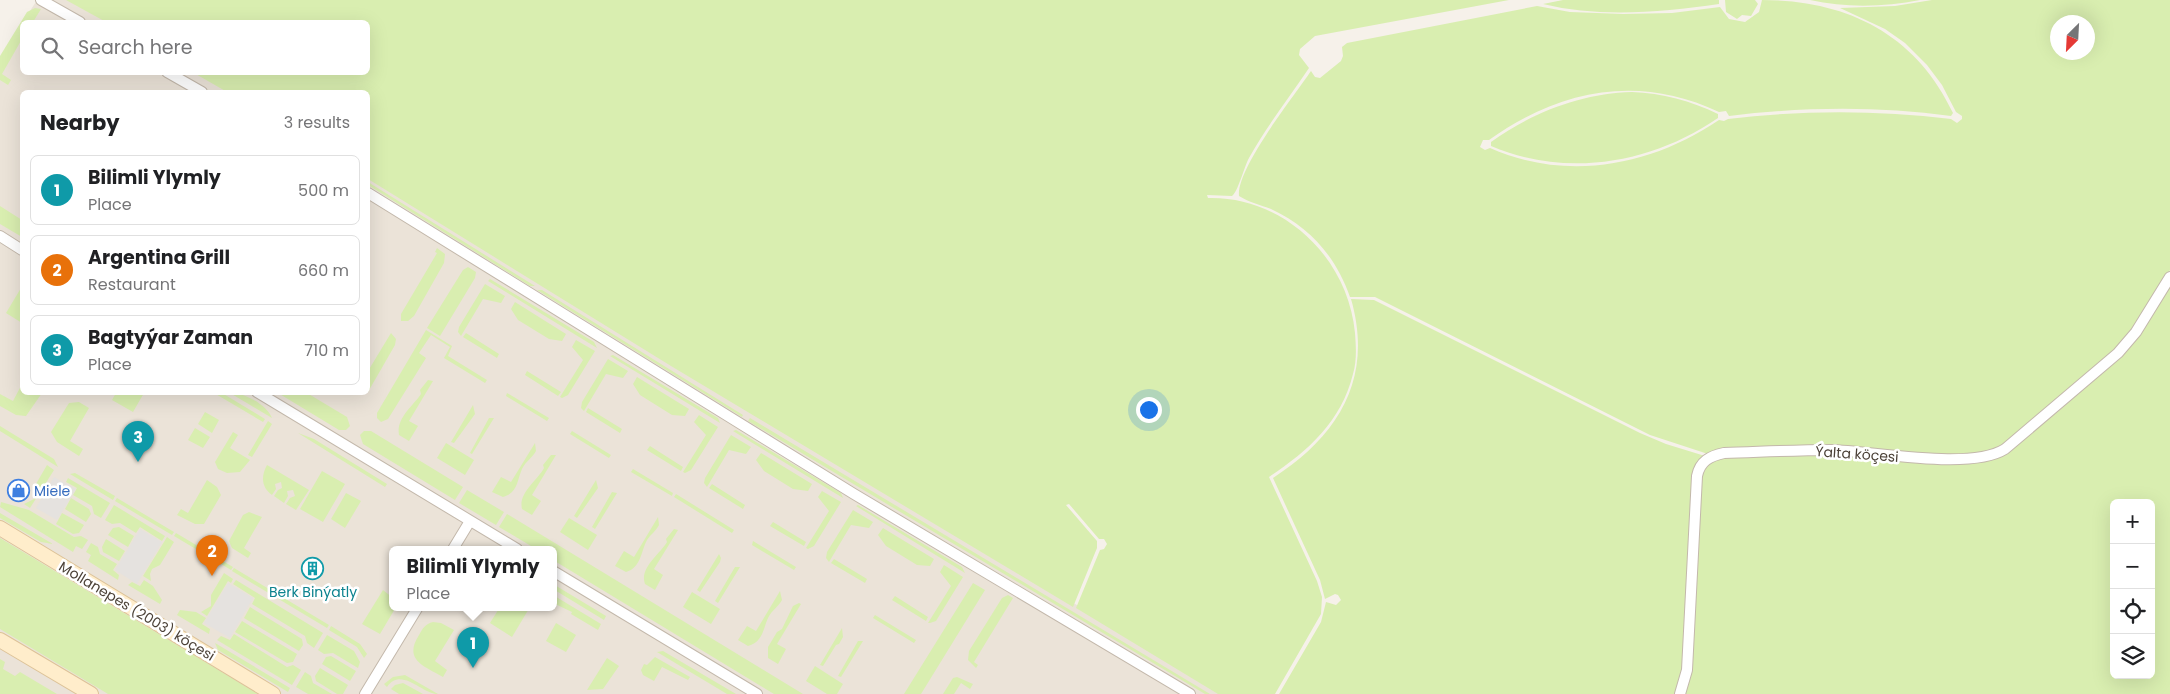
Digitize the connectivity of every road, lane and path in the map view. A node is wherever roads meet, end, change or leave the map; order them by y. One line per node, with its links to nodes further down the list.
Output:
1 (42, 0): 2 (street)
2 (77, 20)
3 (172, 75): 4 (street)
4 (198, 90)
5 (370, 194): 21 (street)
6 (0, 236): 7 (street)
7 (20, 249)
8 (2170, 277): 22 (street, Ýalta köçesi)
9 (262, 395): 10 (street)
10 (470, 521): 12 (street); 13 (street)
11 (0, 528): 18 (street, Mollanepes (2003) köçesi)
12 (455, 546)
13 (512, 546)
14 (557, 573): 20 (street)
15 (416, 611): 19 (street)
16 (0, 640): 17 (street)
17 (91, 694)
18 (273, 694)
19 (365, 694)
20 (757, 694)
21 (1190, 694)
22 (1680, 694)

